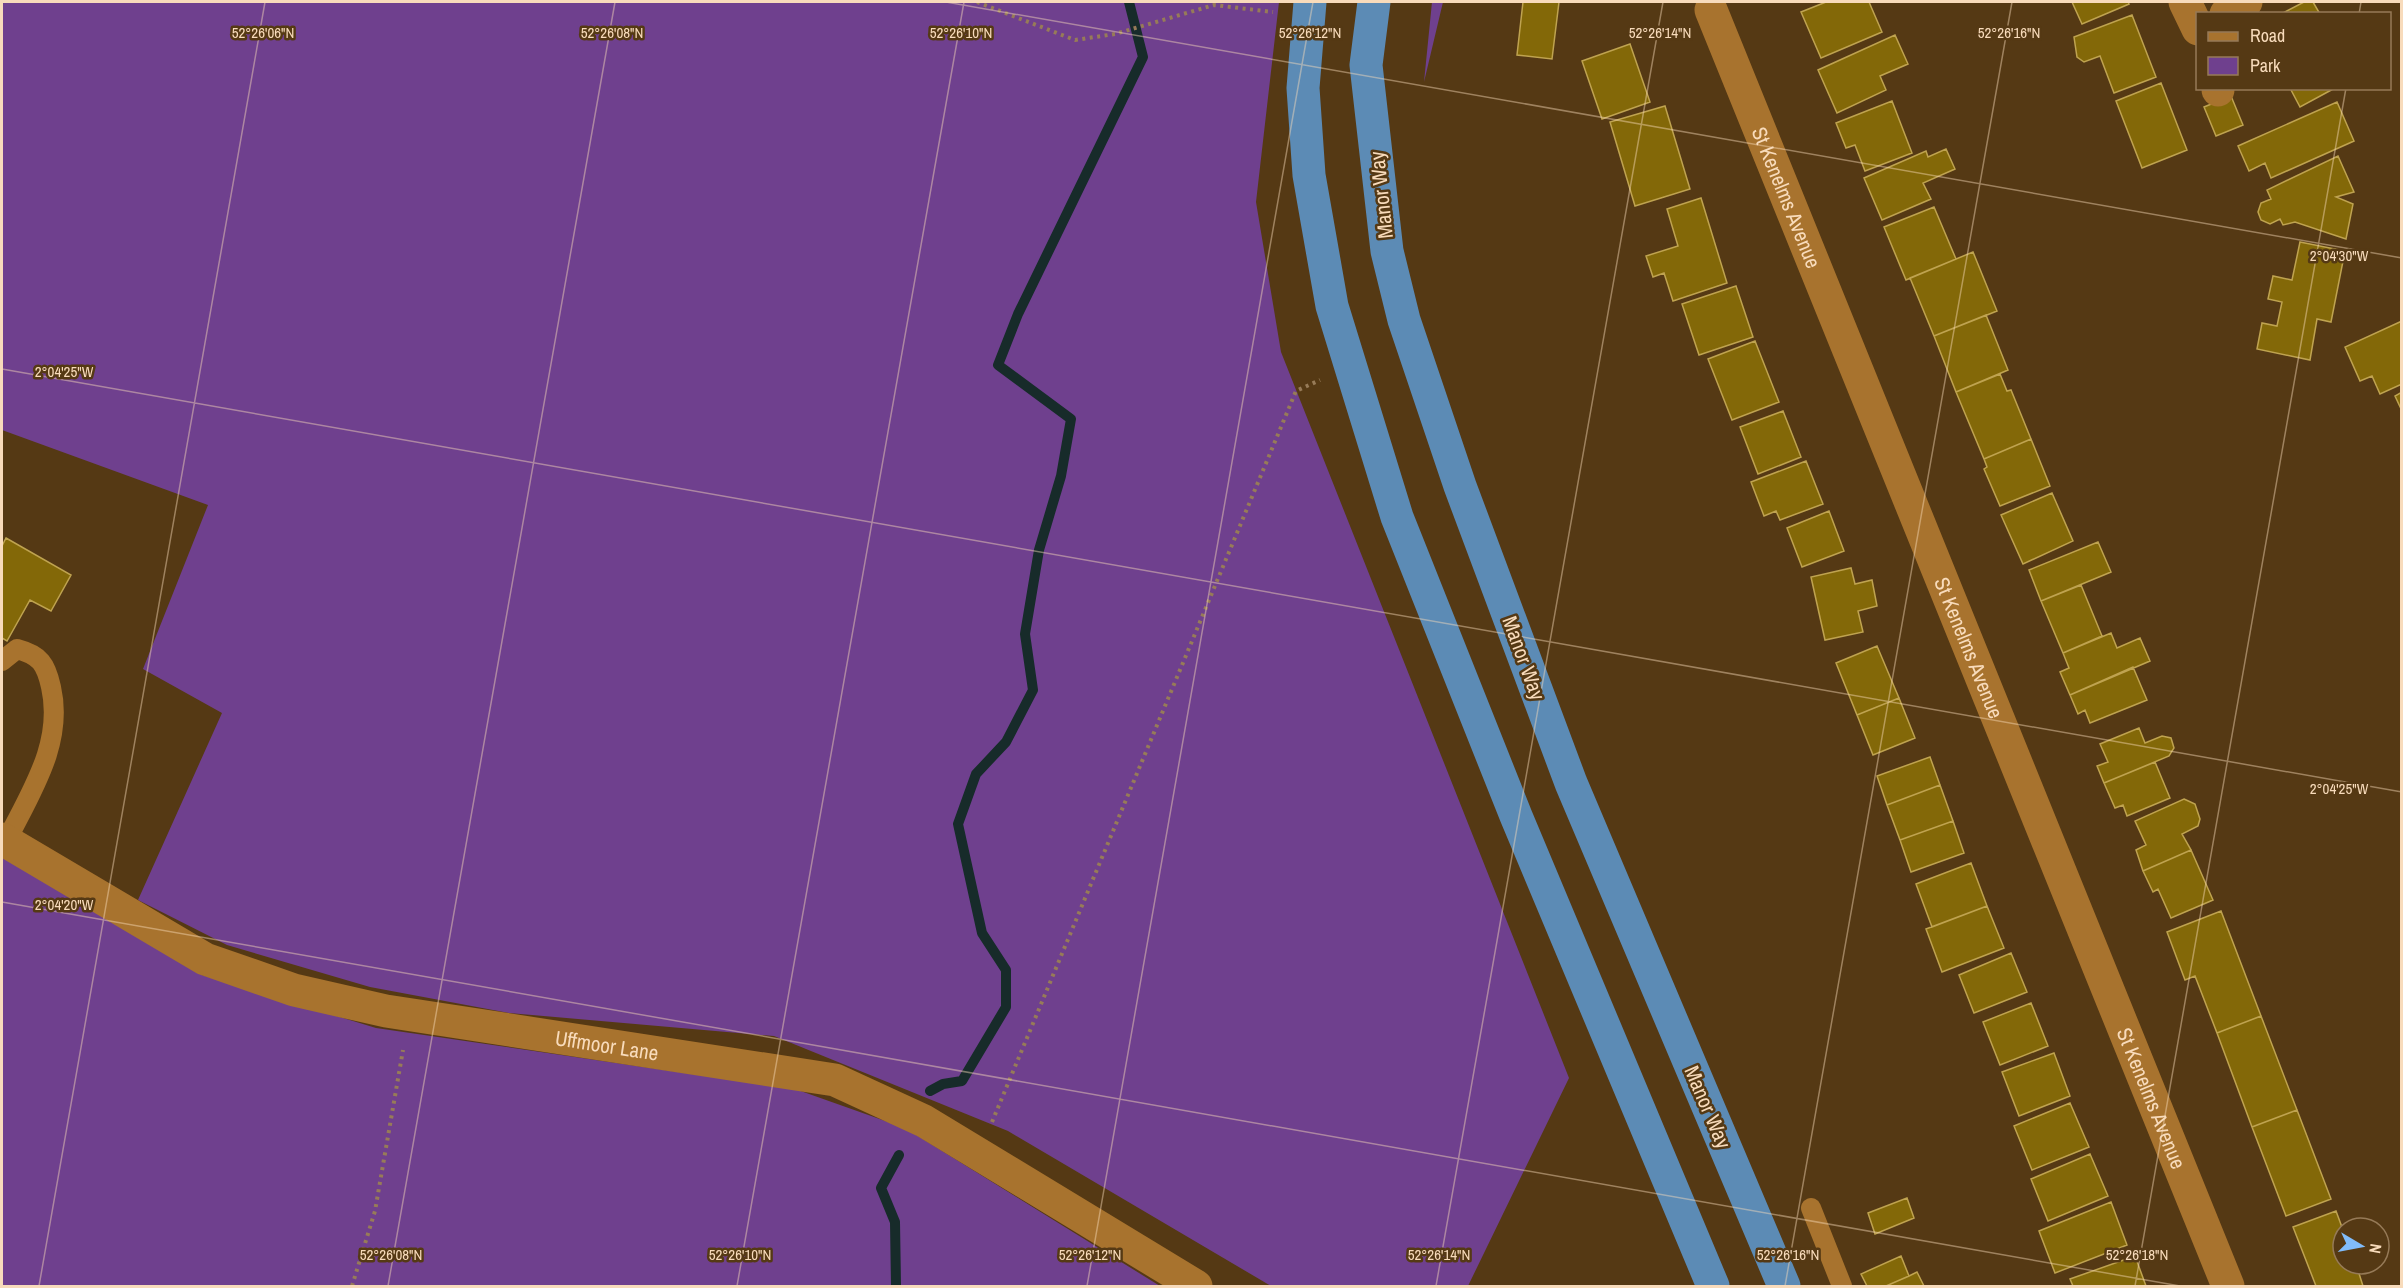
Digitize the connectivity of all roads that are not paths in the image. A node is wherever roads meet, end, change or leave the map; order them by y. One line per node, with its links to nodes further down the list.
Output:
1 (1374, 2): 13 (highway, Manor Way)
2 (2185, 2): 7 (street)
3 (2246, 2): 6 (street)
4 (1310, 9): 11 (highway)
5 (1711, 10): 15 (street, St Kenelms Avenue)
6 (2229, 12)
7 (2196, 25)
8 (2, 661): 9 (lane)
9 (4, 841): 12 (street, Uffmoor Lane)
10 (1811, 1208): 14 (lane)
11 (1709, 1281)
12 (1197, 1287)
13 (1784, 1287)
14 (1842, 1287)
15 (2228, 1287)

